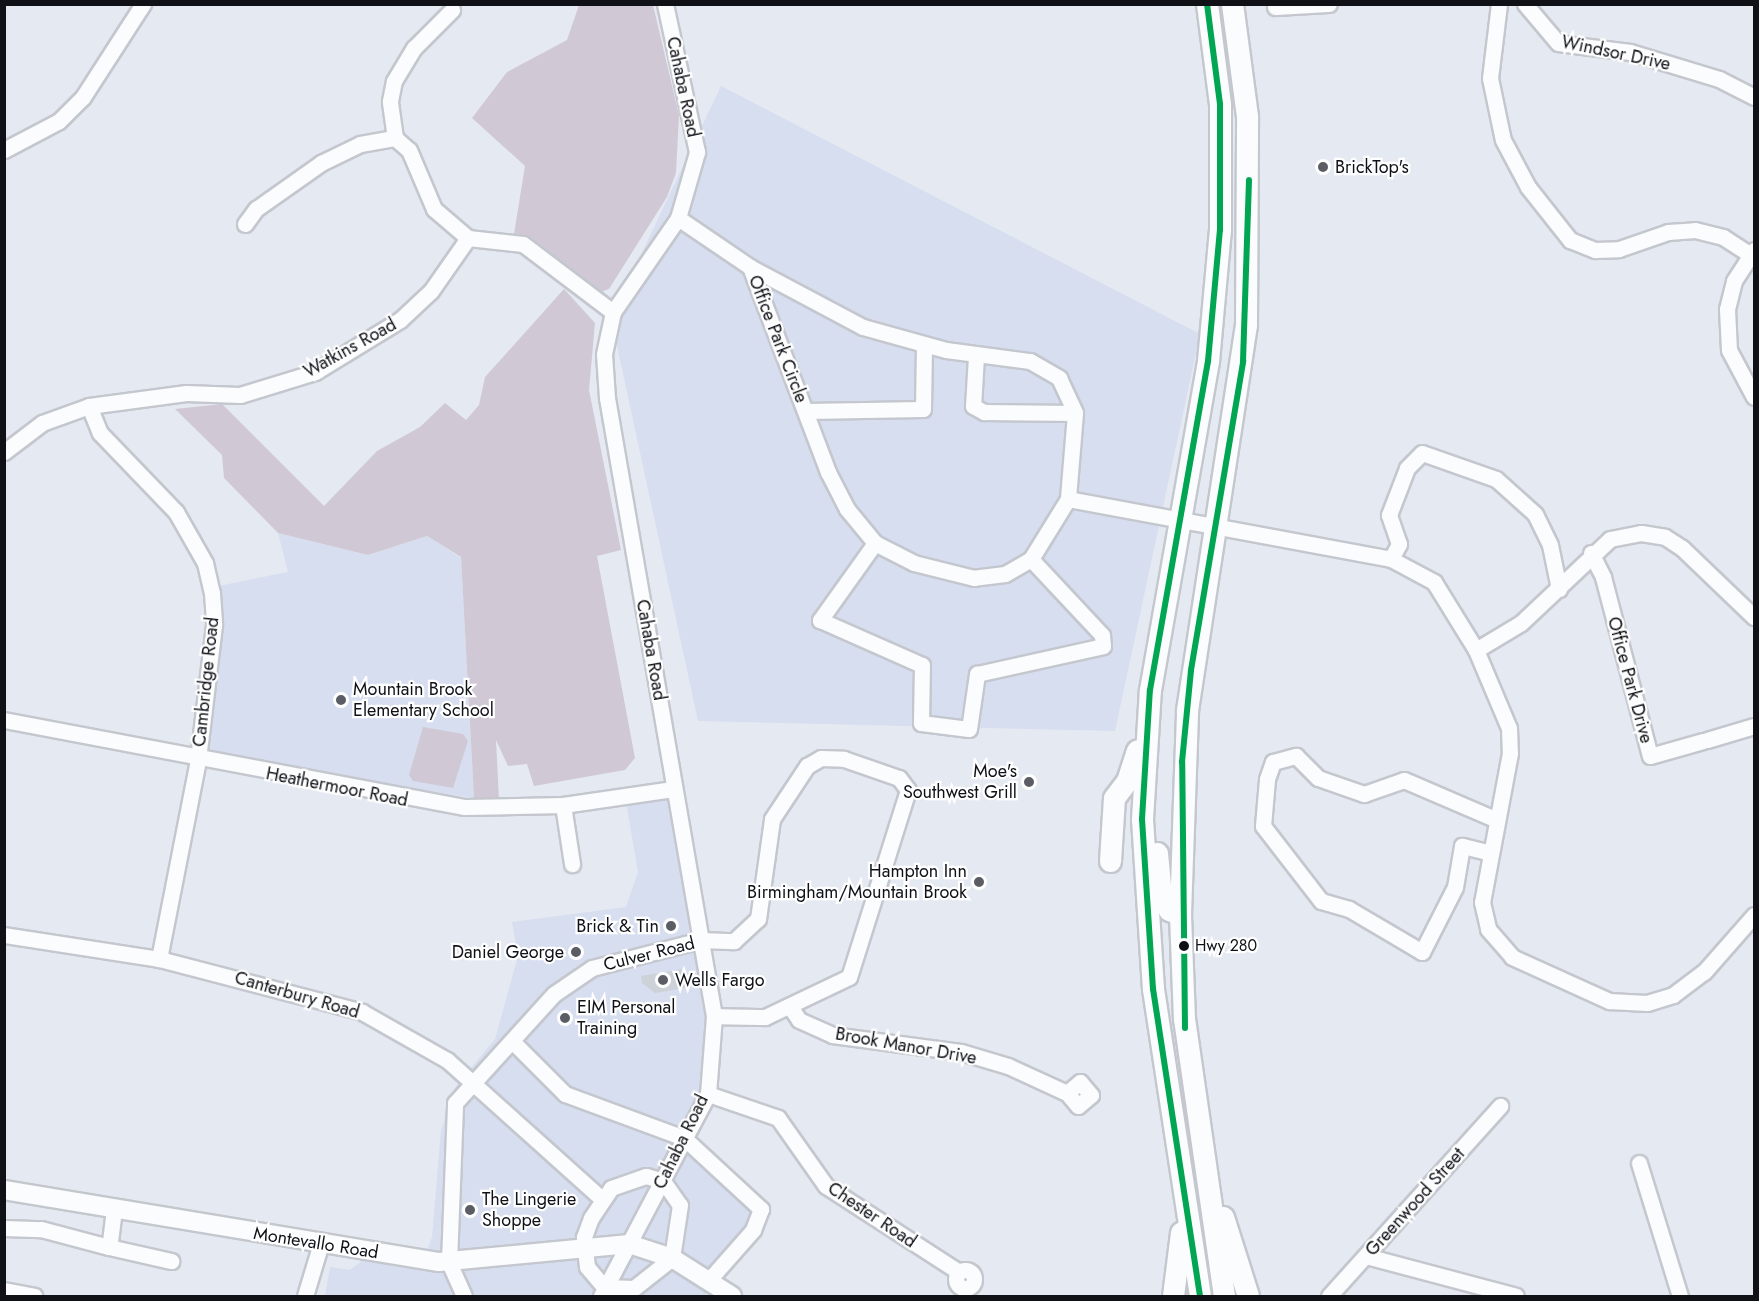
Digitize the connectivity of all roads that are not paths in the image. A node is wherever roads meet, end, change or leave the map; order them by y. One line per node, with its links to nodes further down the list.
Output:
1 (143, 4): 12 (street)
2 (665, 4): 13 (street, Cahaba Road)
3 (1207, 4): 27 (highway)
4 (1233, 4): 28 (highway)
5 (1329, 4): 8 (street)
6 (1500, 4): 16 (street)
7 (1525, 4): 10 (street, Windsor Drive)
8 (1275, 7)
9 (452, 10): 11 (street)
10 (1754, 95)
11 (395, 138): 14 (street); 15 (street)
12 (4, 150)
13 (678, 218): 17 (street, Office Park Circle); 18 (street, Cahaba Road)
14 (245, 224)
15 (468, 238): 18 (street); 22 (street, Watkins Road)
16 (1753, 253): 21 (street)
17 (750, 267): 19 (street, Office Park Circle); 23 (street, Office Park Circle)
18 (606, 308): 40 (street, Cahaba Road)
19 (924, 345): 20 (street, Office Park Circle); 23 (street, Office Park Circle)
20 (976, 356): 24 (street, Office Park Circle); 24 (street)
21 (1755, 397)
22 (88, 406): 25 (street, Watkins Road); 39 (street, Cambridge Road)
23 (806, 411): 29 (street, Office Park Circle)
24 (1075, 413): 26 (street, Office Park Circle)
25 (4, 452)
26 (1068, 499): 27 (street); 31 (street, Office Park Circle)
27 (1178, 520): 28 (street); 37 (highway)
28 (1217, 527): 32 (street); 47 (highway)
29 (875, 543): 31 (street, Office Park Circle); 31 (street)
30 (1591, 553): 33 (street); 34 (street); 38 (street, Office Park Drive)
31 (1031, 559)
32 (1391, 559): 33 (street); 35 (street)
33 (1559, 589): 35 (street)
34 (1755, 617)
35 (1476, 650): 42 (street)
36 (4, 720): 39 (street, Heathermoor Road)
37 (1147, 725): 44 (highway); 46 (highway); 47 (highway)
38 (1755, 726)
39 (198, 760): 41 (street, Heathermoor Road); 51 (street, Cambridge Road)
40 (673, 789): 41 (street, Heathermoor Road); 50 (street, Cahaba Road)
41 (563, 805): 45 (street)
42 (1497, 819): 43 (street); 43 (street)
43 (1491, 853): 48 (street)
44 (1110, 861)
45 (572, 864)
46 (1145, 903): 60 (highway); 64 (highway)
47 (1180, 914): 60 (highway)
48 (1755, 915)
49 (4, 935): 51 (street, Canterbury Road)
50 (700, 940): 52 (street, Culver Road); 53 (street, Cahaba Road); 54 (street, Culver Road)
51 (159, 959): 55 (street, Canterbury Road)
52 (790, 1008): 53 (street); 56 (street, Brook Manor Drive)
53 (714, 1016): 57 (street, Cahaba Road)
54 (512, 1041): 55 (street, Culver Road); 59 (street)
55 (471, 1084): 65 (street, Canterbury Road); 75 (street, Culver Road)
56 (1067, 1093)
57 (708, 1094): 59 (street, Cahaba Road); 76 (street, Chester Road)
58 (1500, 1106): 72 (street, Greenwood Street)
59 (684, 1138): 62 (street, Cahaba Road); 77 (street)
60 (1201, 1138): 86 (highway); 87 (highway)
61 (1639, 1163): 90 (street)
62 (663, 1181): 65 (street); 69 (street, Cahaba Road); 73 (street)
63 (4, 1190): 66 (main road, Montevallo Road)
64 (1183, 1190): 84 (highway); 85 (highway)
65 (601, 1198): 70 (street)
66 (114, 1209): 68 (main road, Montevallo Road); 71 (street)
67 (4, 1228): 71 (street)
68 (321, 1243): 75 (main road, Montevallo Road); 81 (street)
69 (629, 1244): 70 (main road, Montevallo Road); 73 (main road); 79 (street, Cahaba Road)
70 (583, 1246): 75 (main road, Montevallo Road); 79 (street)
71 (109, 1247): 74 (street)
72 (1366, 1256): 88 (street, Greenwood Street); 89 (street)
73 (672, 1258): 77 (main road); 79 (street)
74 (171, 1261)
75 (449, 1262): 82 (street, Culver Road)
76 (959, 1272)
77 (710, 1287): 83 (main road)
78 (4, 1290): 80 (street)
79 (602, 1292)
80 (33, 1296)
81 (305, 1296)
82 (464, 1296)
83 (732, 1296)
84 (1173, 1296)
85 (1200, 1296)
86 (1224, 1296)
87 (1248, 1296)
88 (1329, 1296)
89 (1516, 1296)
90 (1680, 1296)

